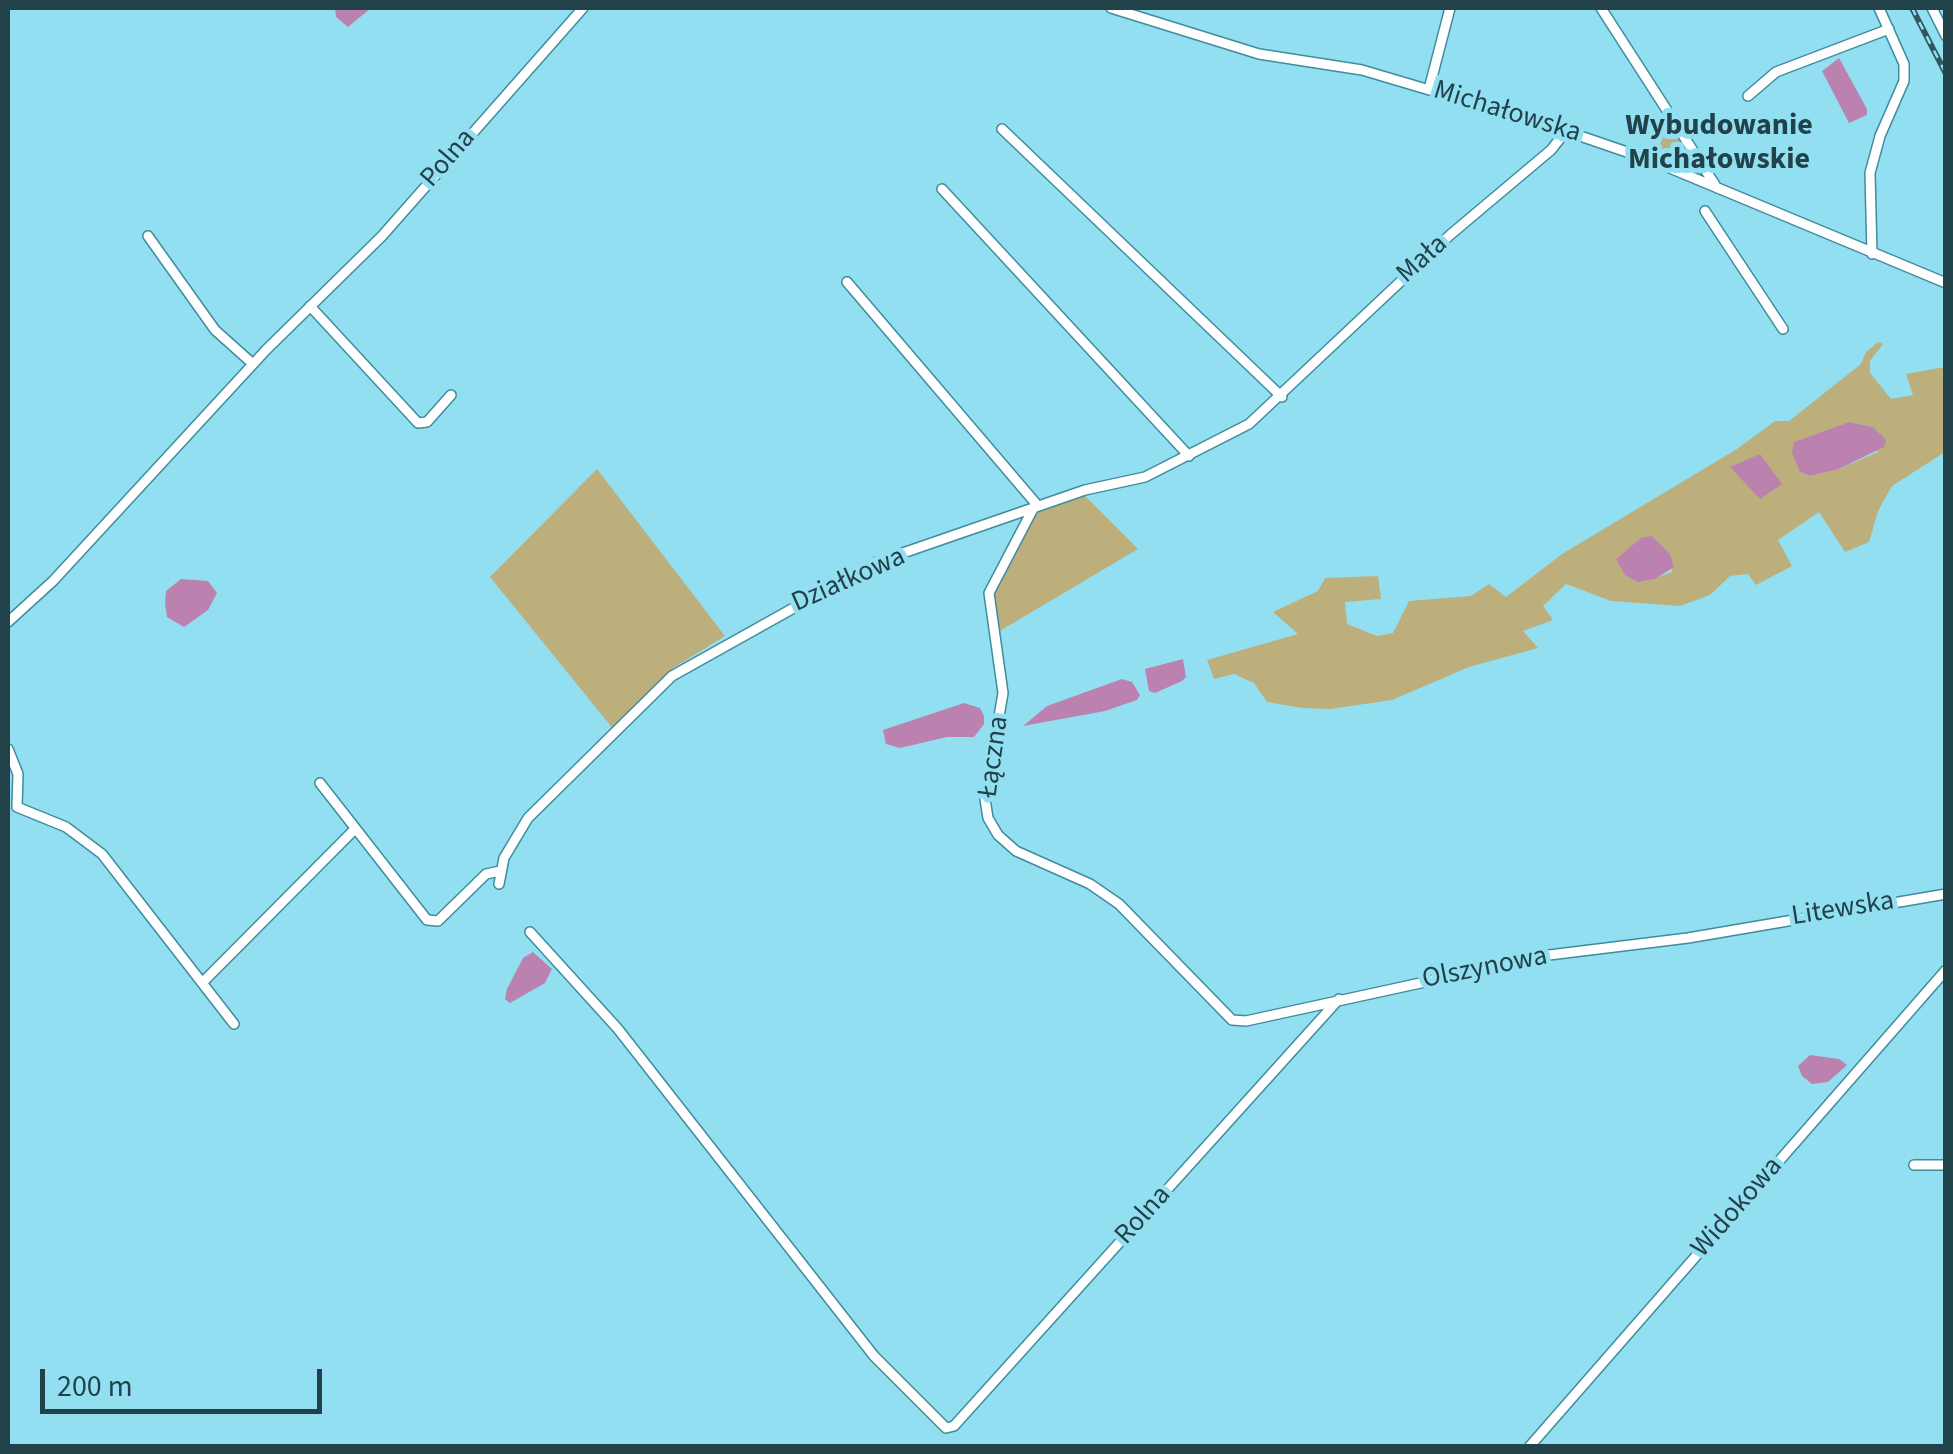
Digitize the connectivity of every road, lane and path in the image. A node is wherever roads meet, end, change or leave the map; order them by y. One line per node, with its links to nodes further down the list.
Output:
1 (583, 8): 20 (street, Polna)
2 (1111, 8): 9 (street, Michałowska)
3 (1450, 8): 9 (street)
4 (1601, 8): 14 (street)
5 (1879, 8): 7 (street)
6 (1932, 8): 8 (street)
7 (1889, 28): 10 (street); 17 (street)
8 (1946, 36)
9 (1430, 89): 12 (street, Michałowska)
10 (1748, 96)
11 (1002, 128): 24 (street)
12 (1566, 131): 14 (street, Michałowska); 24 (street, Mała)
13 (942, 188): 25 (street)
14 (1718, 191): 17 (street, Michałowska)
15 (1706, 211): 21 (street)
16 (148, 236): 22 (street)
17 (1872, 254): 19 (street, Michałowska)
18 (847, 282): 26 (street)
19 (1946, 283)
20 (310, 306): 22 (street, Polna); 23 (street)
21 (1783, 329)
22 (253, 364): 27 (street, Polna)
23 (451, 395)
24 (1283, 396): 25 (street, Działkowa)
25 (1188, 456): 26 (street, Działkowa)
26 (1036, 507): 31 (street, Działkowa); 39 (street, Łączna)
27 (8, 622)
28 (8, 749): 37 (street)
29 (320, 784): 30 (street)
30 (355, 829): 31 (street); 37 (street)
31 (500, 870): 32 (street, Działkowa)
32 (500, 884)
33 (1946, 894): 34 (street, Litewska)
34 (1741, 928): 38 (street, Olszynowa)
35 (530, 932): 38 (street, Rolna)
36 (1946, 970): 43 (street, Widokowa)
37 (202, 983): 40 (street)
38 (1340, 1000): 39 (street, Olszynowa)
39 (1232, 1020)
40 (234, 1024)
41 (1946, 1164): 42 (street)
42 (1914, 1165)
43 (1530, 1446)

